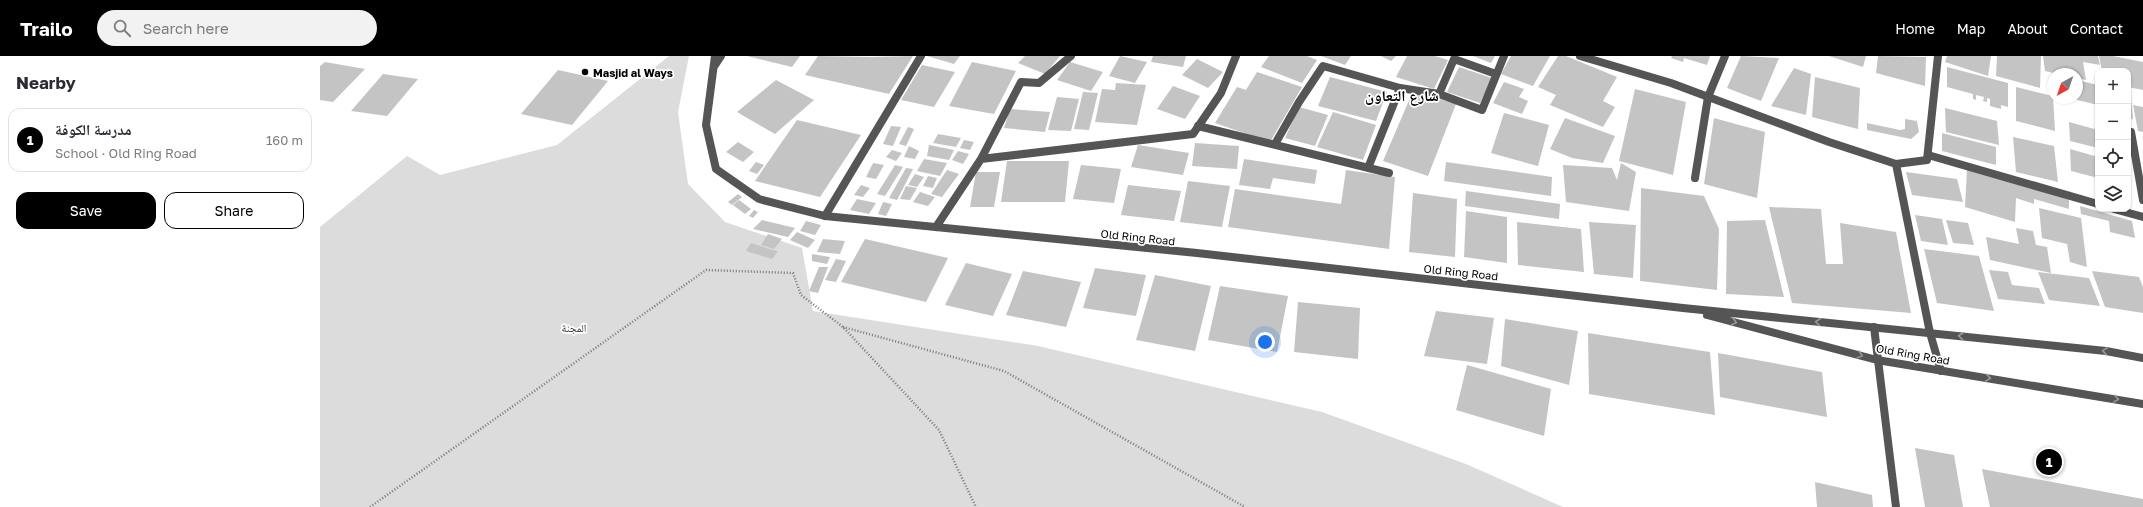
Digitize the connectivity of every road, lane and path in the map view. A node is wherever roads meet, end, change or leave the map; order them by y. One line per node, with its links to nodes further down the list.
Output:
1 (715, 56): 10 (street, Old Ring Road)
2 (722, 56): 10 (street)
3 (921, 56): 27 (street)
4 (1071, 56): 19 (street)
5 (1236, 56): 15 (street)
6 (1504, 56): 11 (street)
7 (1580, 56): 14 (street)
8 (1725, 56): 14 (street)
9 (1938, 56): 18 (street)
10 (715, 65): 27 (street, Old Ring Road)
11 (1496, 74): 13 (street); 13 (street)
12 (1400, 88): 13 (street); 17 (street); 21 (street)
13 (1439, 94)
14 (1708, 97): 20 (street); 23 (street)
15 (1198, 126): 17 (street); 19 (street)
16 (2131, 132): 24 (street)
17 (1275, 144): 21 (street)
18 (1928, 155): 20 (street); 25 (street)
19 (980, 159): 29 (street)
20 (1896, 164): 33 (street)
21 (1368, 168): 22 (street)
22 (1389, 173)
23 (1695, 178)
24 (2143, 200)
25 (2095, 203)
26 (2124, 212): 28 (street)
27 (825, 216): 29 (street, Old Ring Road)
28 (2143, 218)
29 (936, 228): 30 (street, Old Ring Road)
30 (1683, 308): 32 (street, Old Ring Road, one-way to 30); 35 (street, Old Ring Road, one-way to 35)
31 (843, 327): 38 (path); 39 (path); 40 (path)
32 (1874, 327): 33 (street, Old Ring Road); 35 (street)
33 (1930, 333): 34 (street, Old Ring Road, one-way to 33); 36 (street)
34 (2143, 358)
35 (1877, 360): 36 (street, Old Ring Road); 41 (street)
36 (1941, 371): 37 (street, Old Ring Road, one-way to 37)
37 (2143, 404)
38 (370, 507)
39 (976, 507)
40 (1245, 507)
41 (1896, 507)

